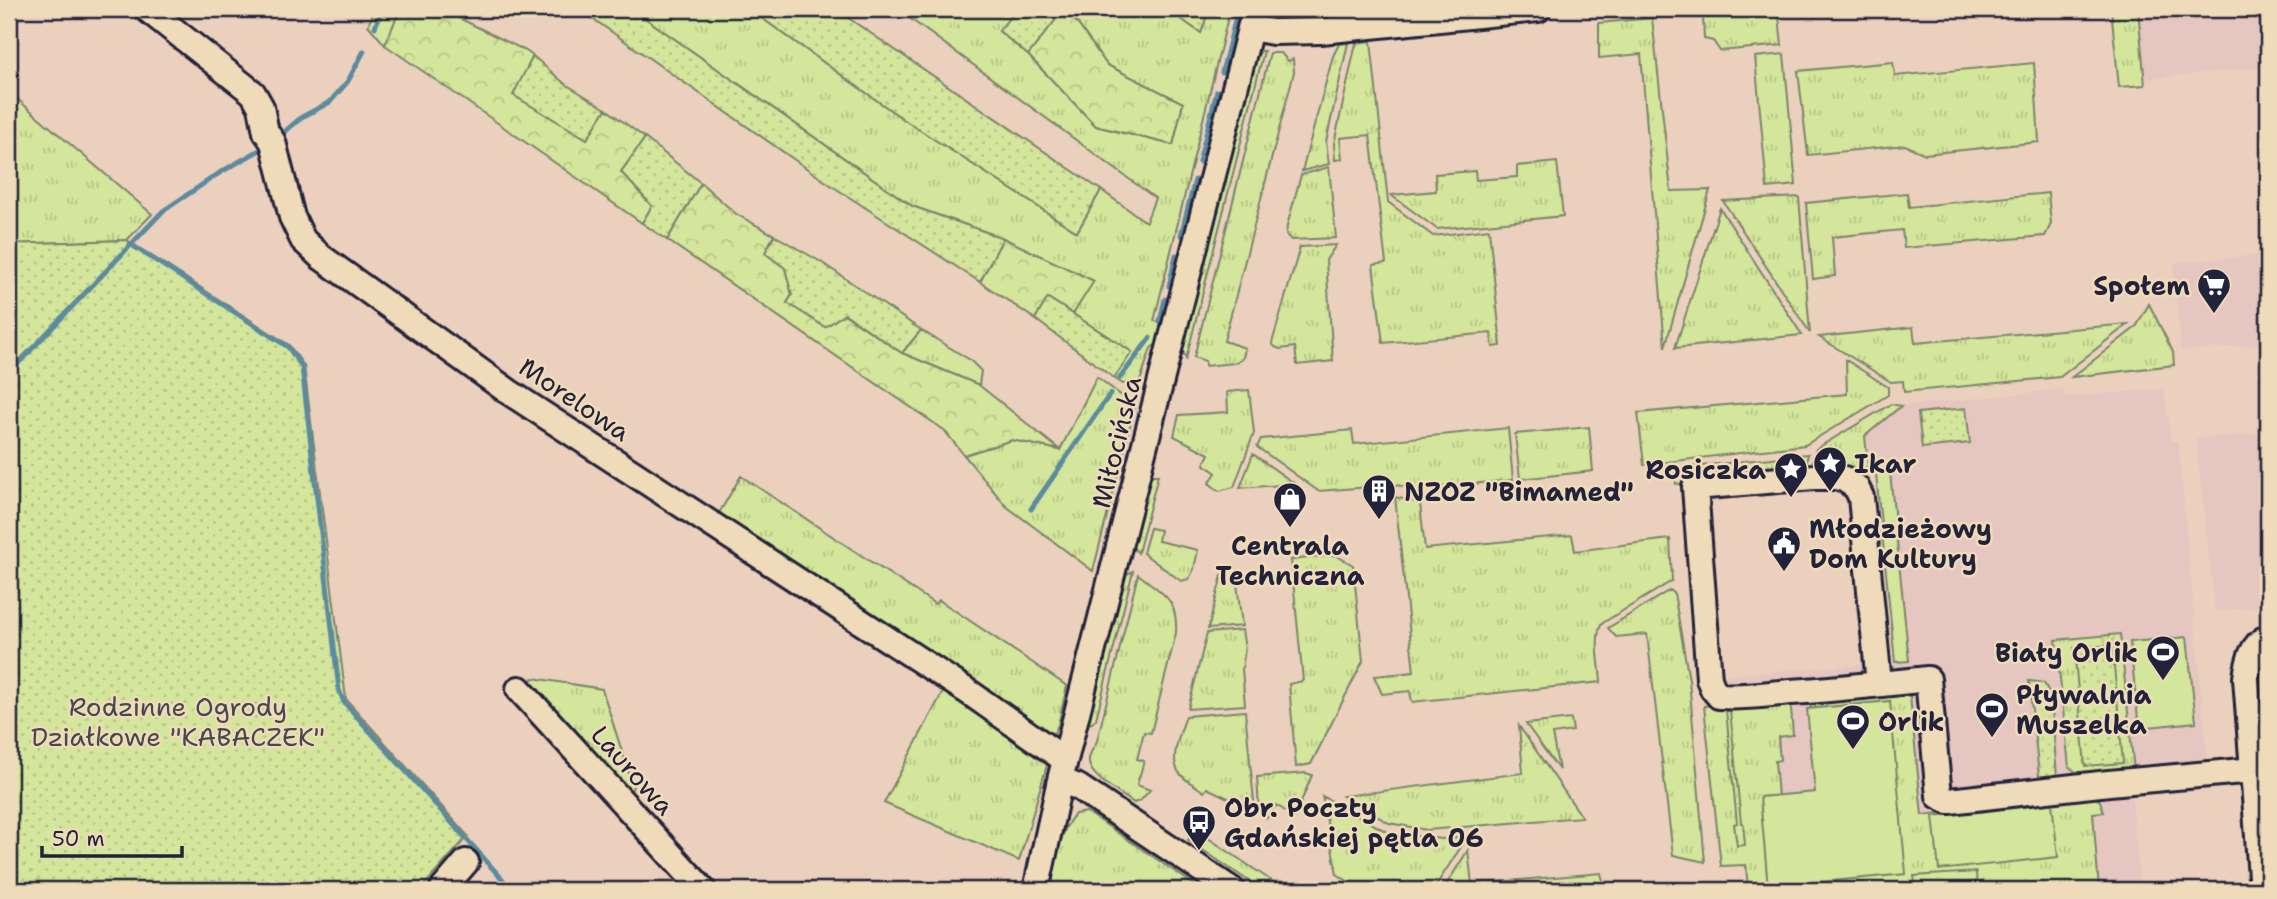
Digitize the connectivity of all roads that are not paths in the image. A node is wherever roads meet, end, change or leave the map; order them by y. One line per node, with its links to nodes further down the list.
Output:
1 (147, 9): 7 (street, Morelowa)
2 (1538, 9): 3 (street)
3 (1252, 18): 7 (street, Miłocińska)
4 (2268, 637): 8 (street)
5 (1879, 684): 5 (street); 8 (street)
6 (519, 689): 11 (street, Laurowa)
7 (1063, 770): 12 (street, Miłocińska); 13 (street, Morelowa)
8 (2254, 770): 14 (street)
9 (466, 862): 10 (street)
10 (442, 890)
11 (703, 890)
12 (1036, 890)
13 (1232, 890)
14 (2262, 890)

